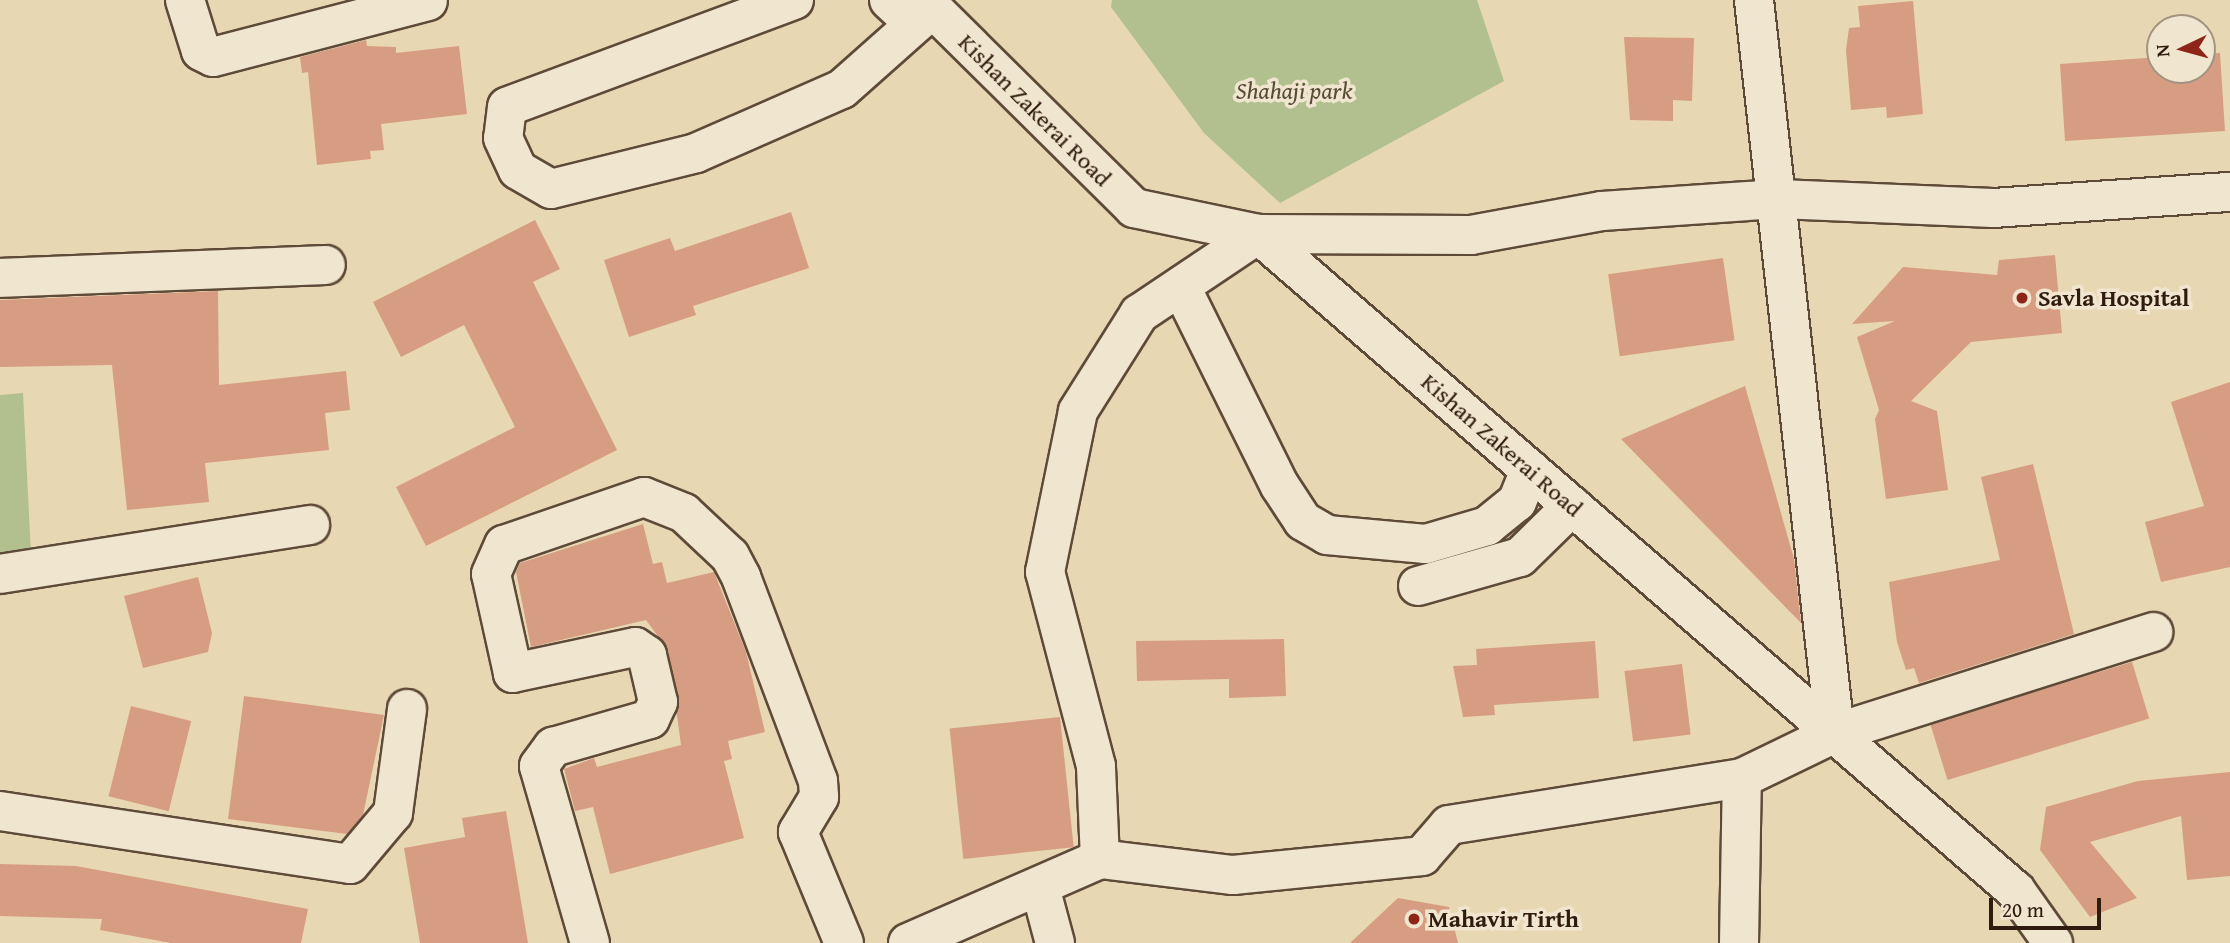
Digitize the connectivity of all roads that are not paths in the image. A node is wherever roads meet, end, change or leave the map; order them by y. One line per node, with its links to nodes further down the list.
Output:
1 (185, 0): 4 (street)
2 (794, 0): 5 (street)
3 (1754, 0): 7 (street)
4 (428, 1)
5 (915, 8): 8 (street, Kishan Zakerai Road)
6 (2228, 198): 7 (street)
7 (1779, 200): 8 (street); 19 (street)
8 (1258, 234): 11 (street); 12 (street, Kishan Zakerai Road)
9 (326, 265): 10 (street)
10 (0, 278)
11 (1181, 287): 12 (street); 22 (street)
12 (1530, 469): 13 (street, Kishan Zakerai Road)
13 (1572, 506): 16 (street); 19 (street, Kishan Zakerai Road)
14 (310, 525): 15 (street)
15 (0, 574)
16 (1418, 586)
17 (2153, 632): 19 (street)
18 (407, 709): 21 (street)
19 (1835, 733): 20 (street); 29 (street, Kishan Zakerai Road)
20 (1742, 778): 22 (street); 28 (street)
21 (0, 811)
22 (1100, 859): 23 (street)
23 (1040, 887): 26 (street); 27 (street)
24 (590, 943): 25 (street)
25 (844, 943)
26 (908, 943)
27 (1055, 943)
28 (1739, 943)
29 (2053, 943)

